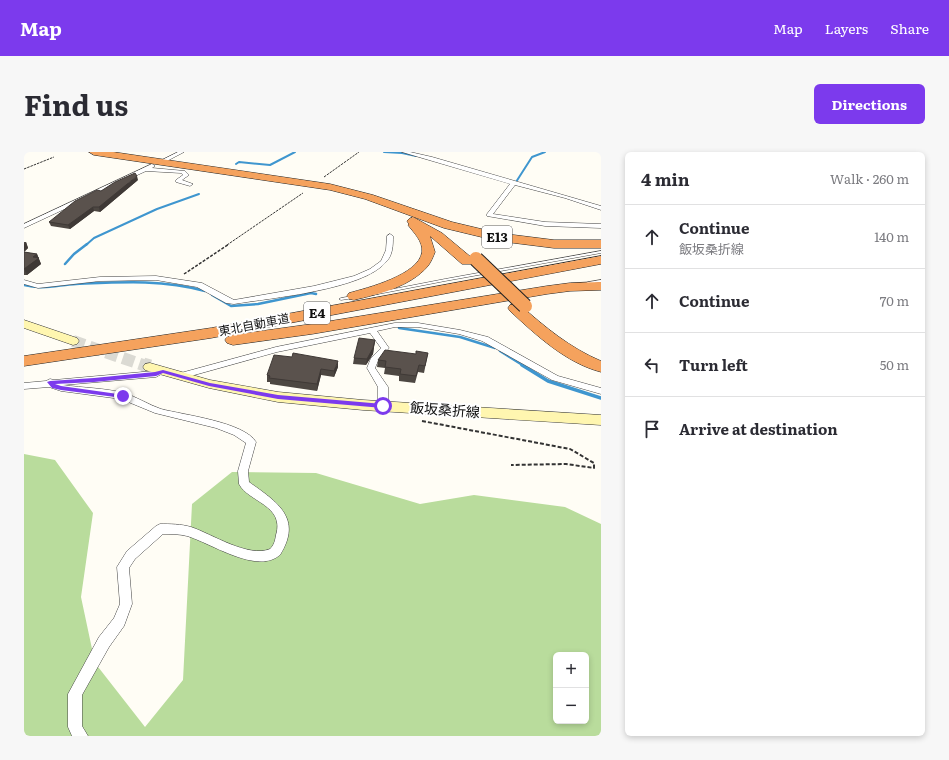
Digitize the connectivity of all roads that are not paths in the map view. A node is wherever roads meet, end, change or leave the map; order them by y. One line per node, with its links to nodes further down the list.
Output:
1 (88, 152): 11 (highway, E13)
2 (182, 152): 5 (street)
3 (404, 152): 4 (street)
4 (425, 154): 9 (street)
5 (165, 160)
6 (152, 166): 7 (street)
7 (146, 169): 8 (street); 12 (street)
8 (190, 184)
9 (514, 184): 10 (street); 13 (street)
10 (601, 208)
11 (396, 210): 15 (highway, E13); 23 (highway); 24 (highway, E13)
12 (24, 226)
13 (601, 226)
14 (390, 236): 20 (street)
15 (601, 244)
16 (601, 252): 23 (lane)
17 (601, 260): 29 (highway, 東北自動車道 / E4)
18 (601, 271): 28 (highway, 東北自動車道 / E4)
19 (601, 281): 22 (lane)
20 (24, 282)
21 (601, 286): 22 (highway)
22 (570, 287): 28 (highway)
23 (340, 299): 29 (highway)
24 (520, 307): 32 (highway); 35 (highway, E13)
25 (24, 324): 27 (main road)
26 (372, 330): 30 (street); 41 (street); 42 (street)
27 (73, 341)
28 (210, 343): 37 (highway, 東北自動車道 / E4)
29 (140, 344): 33 (highway, 東北自動車道 / E4)
30 (285, 348): 31 (street); 38 (street)
31 (294, 354)
32 (601, 359)
33 (24, 361)
34 (150, 367): 36 (main road, 飯坂桑折線)
35 (601, 367)
36 (163, 371): 38 (main road, 飯坂桑折線); 39 (street)
37 (24, 372)
38 (180, 376): 42 (main road, 飯坂桑折線)
39 (50, 382): 40 (street); 44 (street)
40 (24, 386)
41 (601, 391)
42 (383, 406): 43 (main road, 飯坂桑折線)
43 (601, 420)
44 (80, 736)

